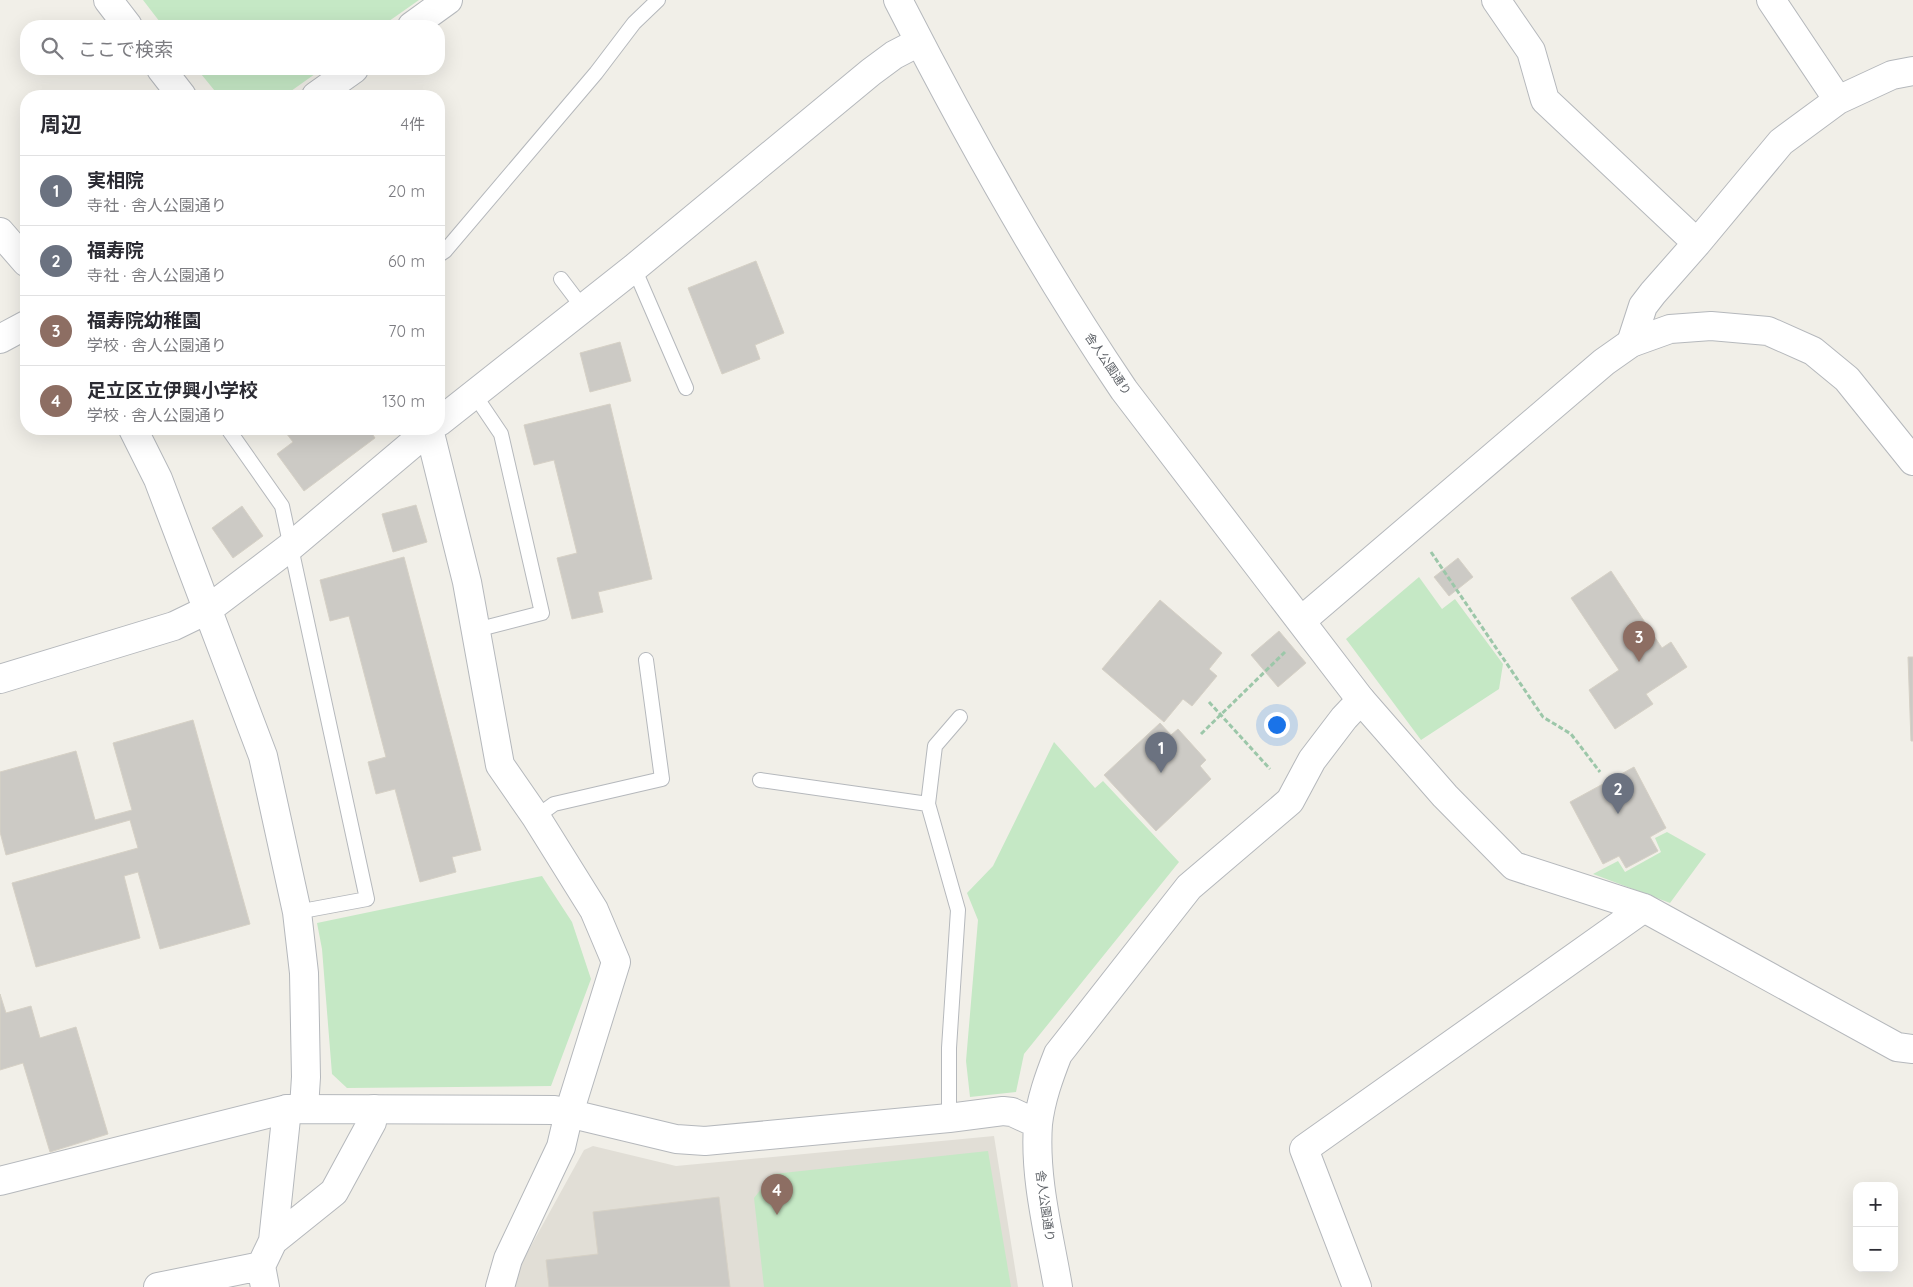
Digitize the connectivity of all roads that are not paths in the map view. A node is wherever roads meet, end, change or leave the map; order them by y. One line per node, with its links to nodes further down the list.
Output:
1 (108, 0): 7 (street)
2 (448, 0): 8 (street)
3 (658, 0): 18 (lane)
4 (898, 0): 9 (street, 舎人公園通り)
5 (1496, 0): 17 (street)
6 (1770, 0): 15 (street)
7 (123, 20)
8 (420, 20)
9 (919, 42): 20 (street); 36 (street, 舎人公園通り)
10 (1913, 71): 15 (street)
11 (166, 75): 13 (street)
12 (346, 75): 14 (street)
13 (177, 90)
14 (324, 90)
15 (1838, 100): 17 (street)
16 (0, 232): 19 (street)
17 (1697, 243): 25 (street)
18 (445, 250)
19 (20, 255)
20 (634, 268): 22 (street); 26 (lane)
21 (561, 279): 22 (lane)
22 (583, 308): 27 (street)
23 (20, 328): 24 (street)
24 (0, 339)
25 (1631, 343): 33 (street); 36 (street)
26 (686, 388)
27 (474, 394): 28 (street); 37 (lane)
28 (445, 417)
29 (137, 435): 35 (street)
30 (232, 435): 34 (lane)
31 (422, 435): 34 (street)
32 (430, 435): 37 (street)
33 (1913, 461)
34 (290, 547): 35 (street); 46 (lane)
35 (207, 610): 39 (street); 46 (street)
36 (1300, 621): 40 (street, 舎人公園通り)
37 (476, 630): 44 (street)
38 (646, 660): 44 (lane)
39 (0, 680)
40 (1361, 700): 45 (street, 舎人公園通り); 52 (street, 舎人公園通り)
41 (960, 717): 43 (lane)
42 (760, 780): 43 (lane)
43 (928, 804): 51 (lane)
44 (536, 817): 50 (street)
45 (1644, 908): 47 (street, 舎人公園通り); 59 (street)
46 (297, 912): 48 (street)
47 (1913, 1049)
48 (296, 1108): 49 (street); 53 (street); 54 (street)
49 (374, 1109): 50 (street); 54 (street)
50 (569, 1113): 51 (street); 57 (street)
51 (949, 1118): 52 (street)
52 (1038, 1124): 58 (street, 舎人公園通り)
53 (0, 1181)
54 (272, 1241): 55 (street)
55 (263, 1277): 56 (street)
56 (158, 1287)
57 (500, 1287)
58 (1058, 1287)
59 (1357, 1287)

